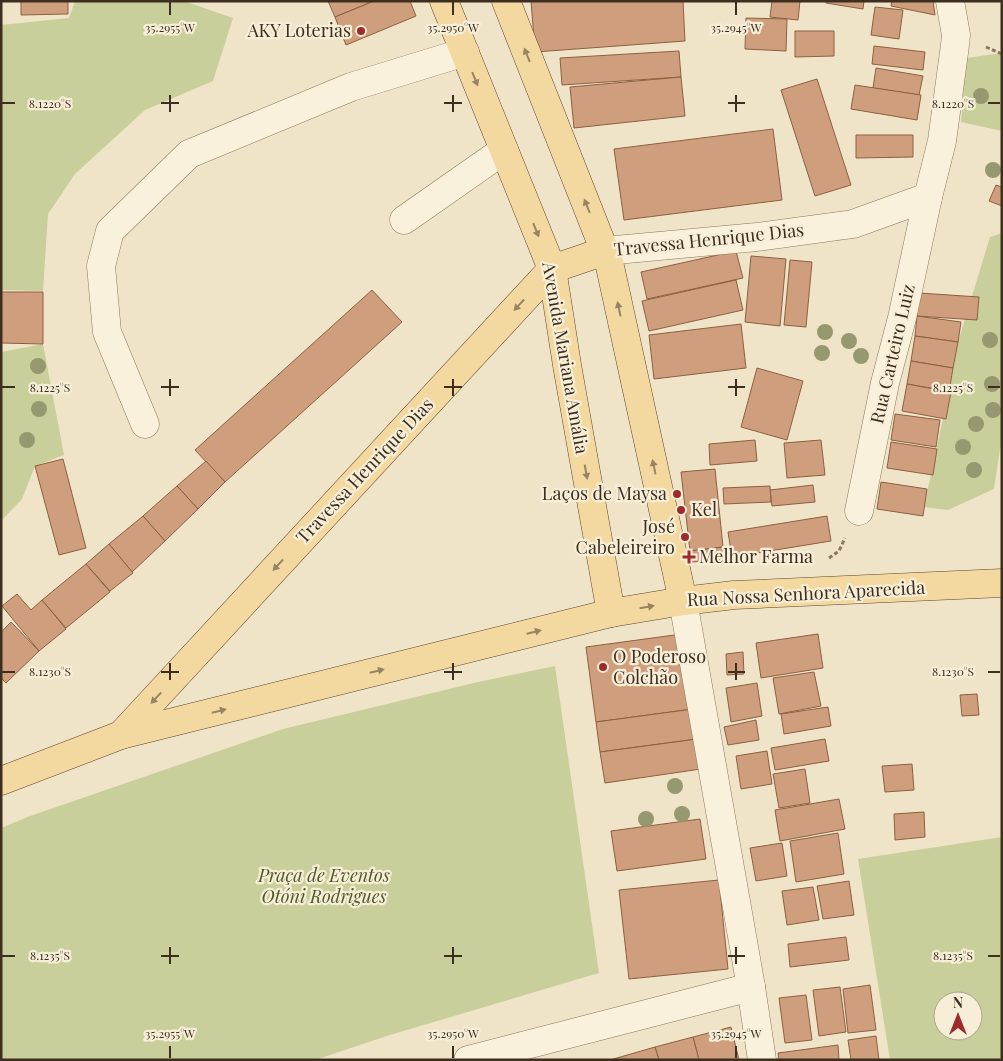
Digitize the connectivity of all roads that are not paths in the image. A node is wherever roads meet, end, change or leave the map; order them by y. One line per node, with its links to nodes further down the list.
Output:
1 (444, 1): 4 (main road, Avenida Mariana Amália)
2 (506, 1): 8 (main road, one-way to 2)
3 (950, 1): 6 (street, Rua Carteiro Luiz)
4 (464, 52): 5 (main road, Avenida Mariana Amália, one-way to 5); 10 (street)
5 (496, 156): 7 (street); 9 (main road, Avenida Mariana Amália, one-way to 9)
6 (928, 197): 8 (street, Travessa Henrique Dias); 11 (street, Rua Carteiro Luiz)
7 (404, 220)
8 (606, 251): 9 (main road, Travessa Henrique Dias); 13 (main road, one-way to 8)
9 (552, 269): 14 (main road, Avenida Mariana Amália, one-way to 14); 15 (main road, Travessa Henrique Dias, one-way to 15)
10 (145, 424)
11 (859, 511)
12 (1002, 583): 13 (main road, Rua Nossa Senhora Aparecida)
13 (683, 600): 14 (main road, Rua Nossa Senhora Aparecida, one-way to 13); 17 (street)
14 (611, 613): 15 (main road, Travessa Henrique Dias, one-way to 14)
15 (121, 735): 16 (main road, Travessa Henrique Dias)
16 (1, 781)
17 (751, 987): 18 (street); 19 (street)
18 (468, 1060)
19 (762, 1060)

